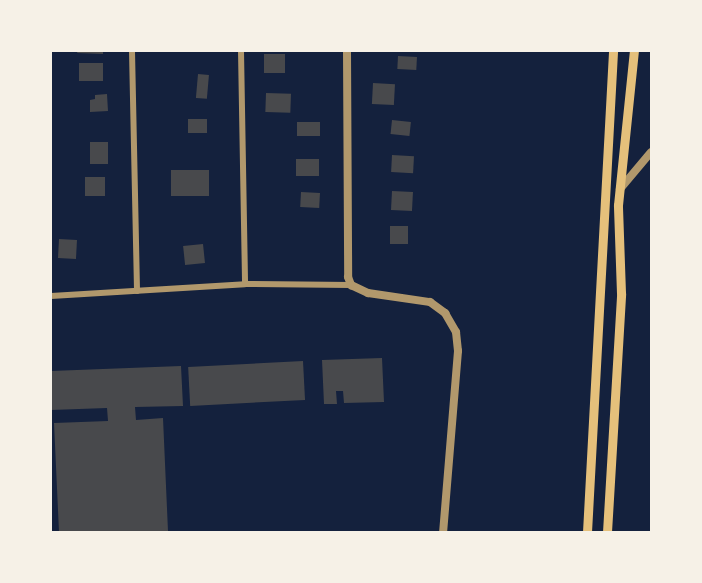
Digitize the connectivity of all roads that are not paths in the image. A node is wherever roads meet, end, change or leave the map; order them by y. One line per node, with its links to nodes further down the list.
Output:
1 (132, 51): 10 (street)
2 (241, 51): 8 (street)
3 (346, 51): 9 (street)
4 (613, 51): 13 (main road)
5 (634, 51): 7 (main road)
6 (651, 152): 7 (street)
7 (620, 189): 14 (main road)
8 (245, 284): 9 (street); 10 (street)
9 (351, 285): 12 (street)
10 (137, 291): 11 (street)
11 (51, 296)
12 (443, 532)
13 (587, 532)
14 (607, 532)

